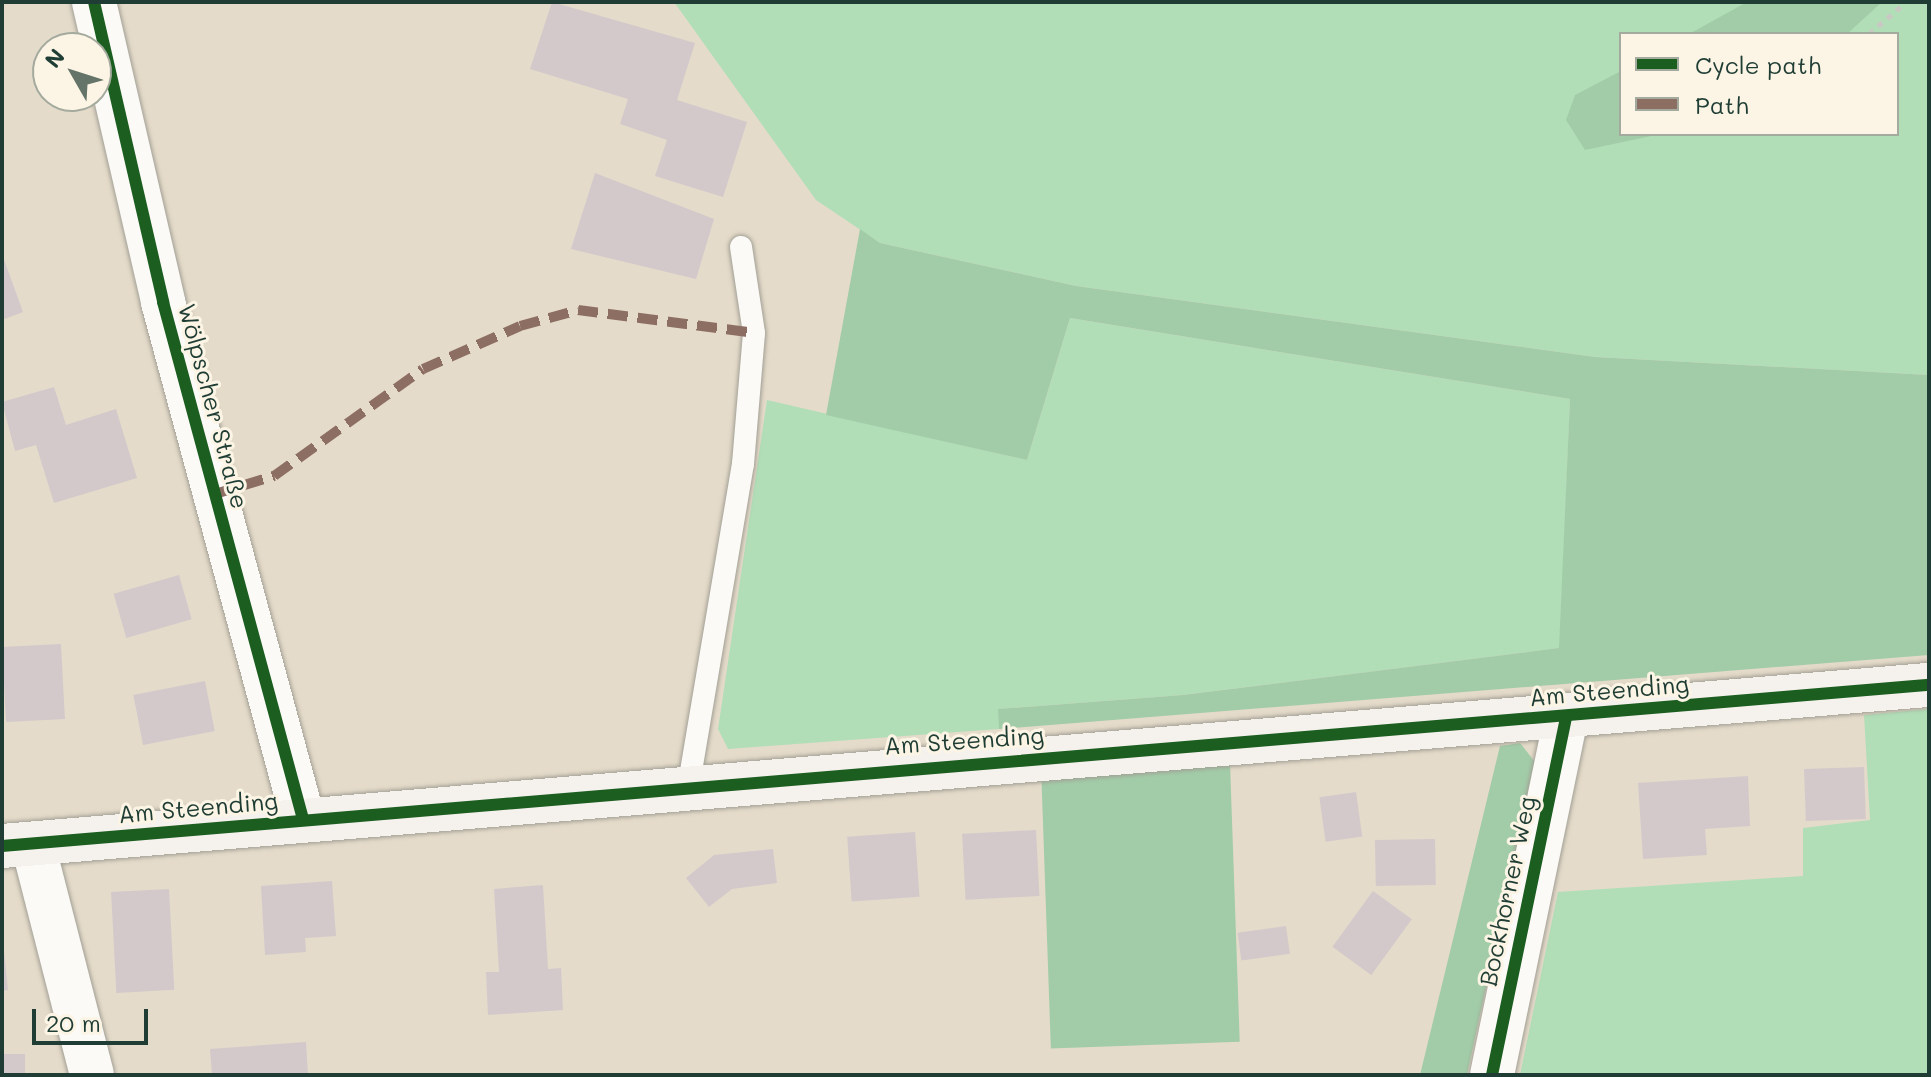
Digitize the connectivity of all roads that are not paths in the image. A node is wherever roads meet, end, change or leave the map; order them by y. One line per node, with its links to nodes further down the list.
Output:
1 (94, 2): 6 (street, Wölpscher Straße)
2 (741, 247): 5 (lane)
3 (1929, 685): 4 (street, Am Steending)
4 (1566, 717): 5 (street, Am Steending); 9 (street, Bockhorner Weg)
5 (689, 783): 6 (street, Am Steending)
6 (303, 819): 7 (street, Am Steending)
7 (18, 845): 8 (street)
8 (92, 1075)
9 (1492, 1075)

